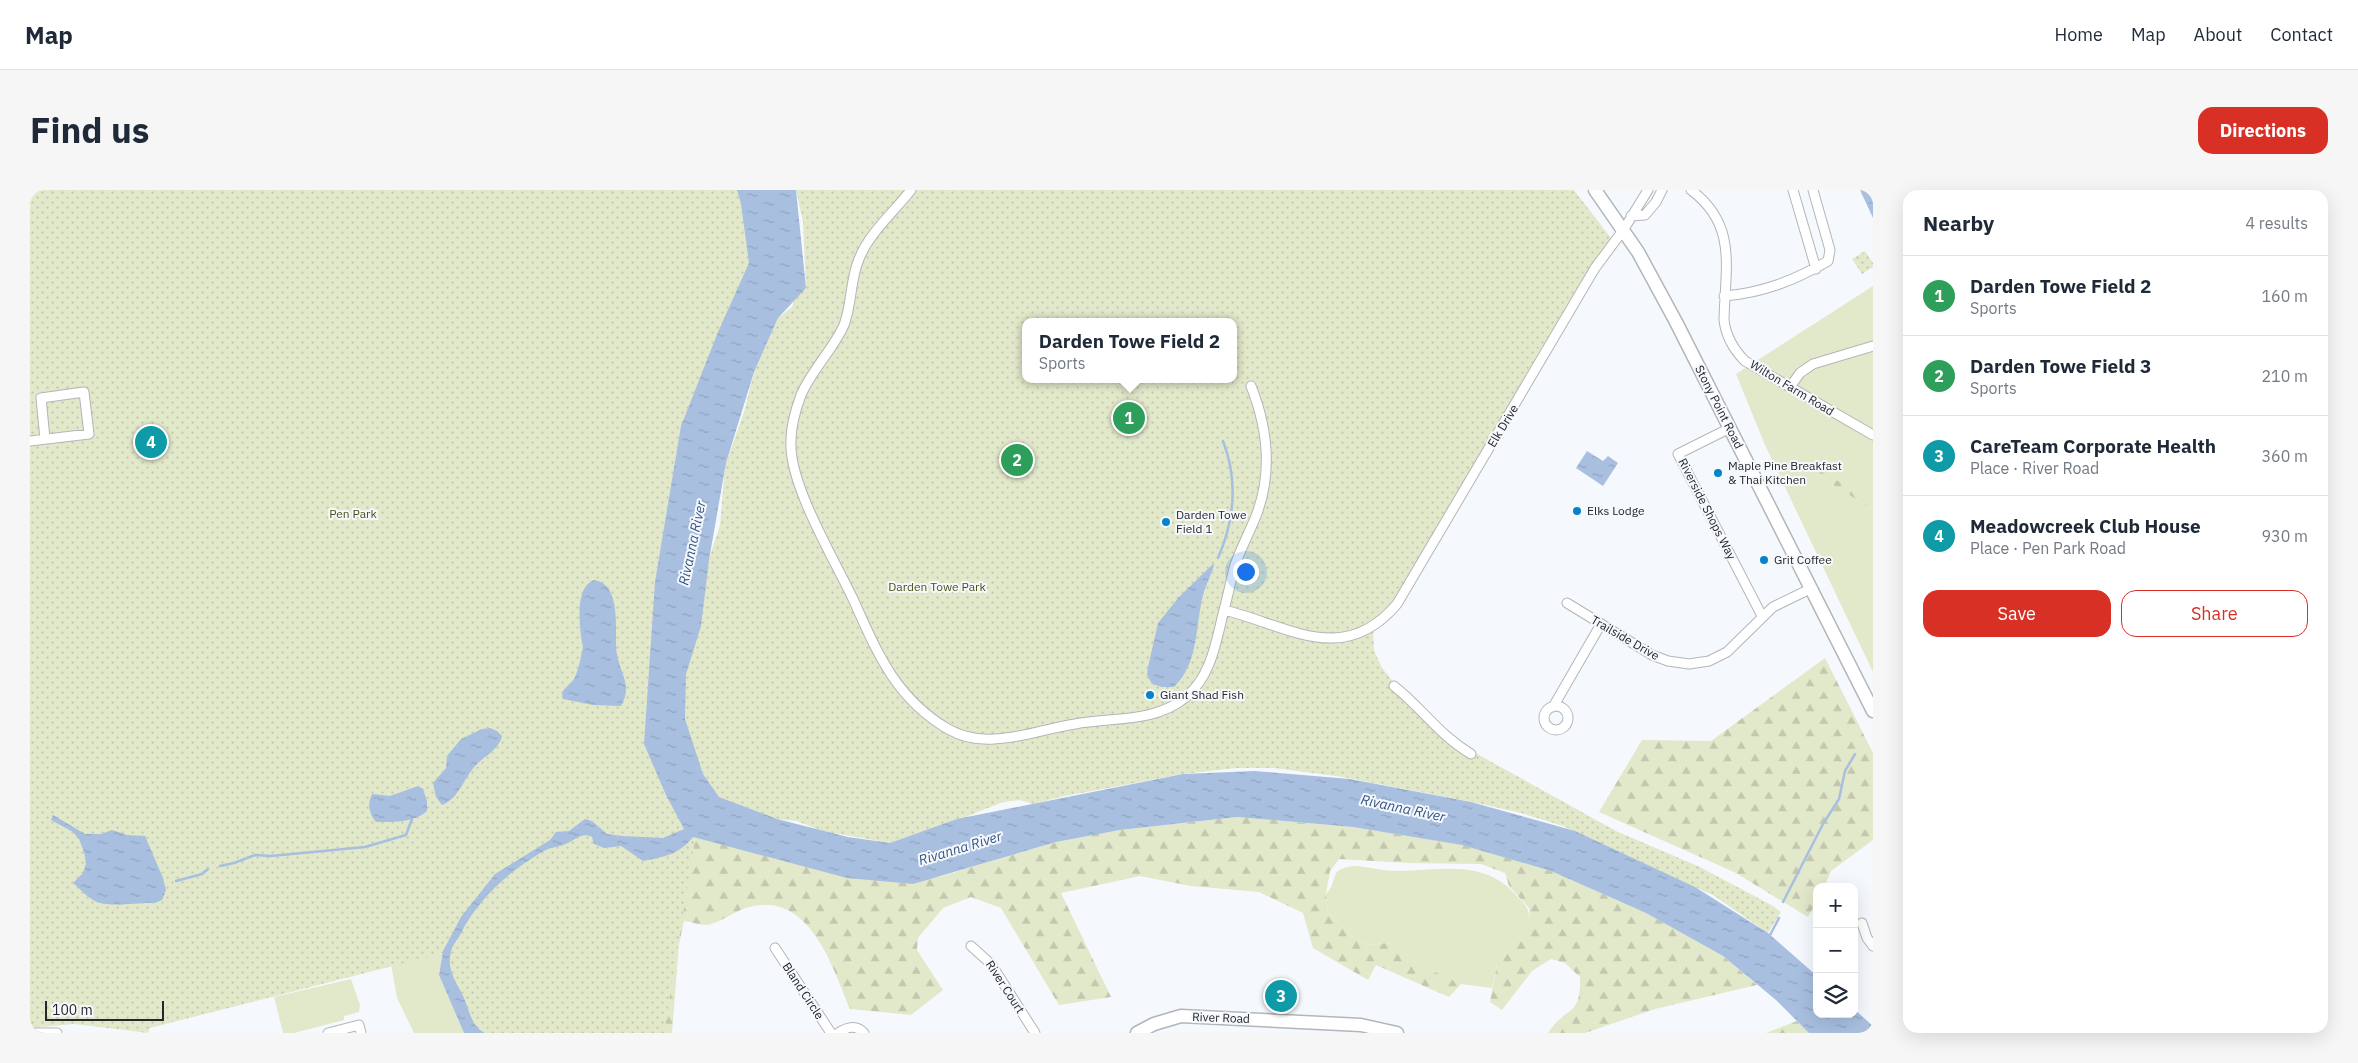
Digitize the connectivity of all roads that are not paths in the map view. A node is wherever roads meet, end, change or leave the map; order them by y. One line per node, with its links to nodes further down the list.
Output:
1 (911, 190): 21 (street)
2 (1594, 190): 9 (main road, Stony Point Road)
3 (1648, 190): 8 (street, Elk Drive)
4 (1662, 190): 8 (street)
5 (1691, 190): 11 (street, Wilton Farm Road)
6 (1793, 190): 10 (street)
7 (1812, 190): 10 (street)
8 (1632, 216): 9 (street, Elk Drive)
9 (1624, 229): 15 (main road, Stony Point Road); 21 (street, Elk Drive)
10 (1816, 268): 11 (street)
11 (1724, 296): 14 (street, Wilton Farm Road)
12 (1873, 346): 14 (street)
13 (1251, 386): 21 (street)
14 (1790, 388): 16 (street, Wilton Farm Road)
15 (1730, 428): 19 (main road, Stony Point Road); 22 (street, Riverside Shops Way)
16 (1873, 435)
17 (45, 439): 17 (street); 18 (street)
18 (30, 442)
19 (1812, 588): 22 (street, Trailside Drive); 26 (main road, Stony Point Road)
20 (1567, 603): 23 (street, Trailside Drive)
21 (1224, 610)
22 (1762, 616): 23 (street, Trailside Drive)
23 (1601, 624): 25 (street)
24 (1394, 686): 27 (street)
25 (1553, 707)
26 (1873, 711)
27 (1471, 754)
28 (1862, 923): 30 (street)
29 (970, 946): 39 (street, River Court)
30 (1873, 946)
31 (775, 948): 36 (street, Bland Circle)
32 (360, 1029): 35 (street)
33 (30, 1033): 34 (street)
34 (57, 1033)
35 (328, 1033)
36 (831, 1033)
37 (838, 1033): 38 (street)
38 (864, 1033)
39 (1035, 1033)
40 (1138, 1033): 41 (main road, River Road)
41 (1397, 1033)

